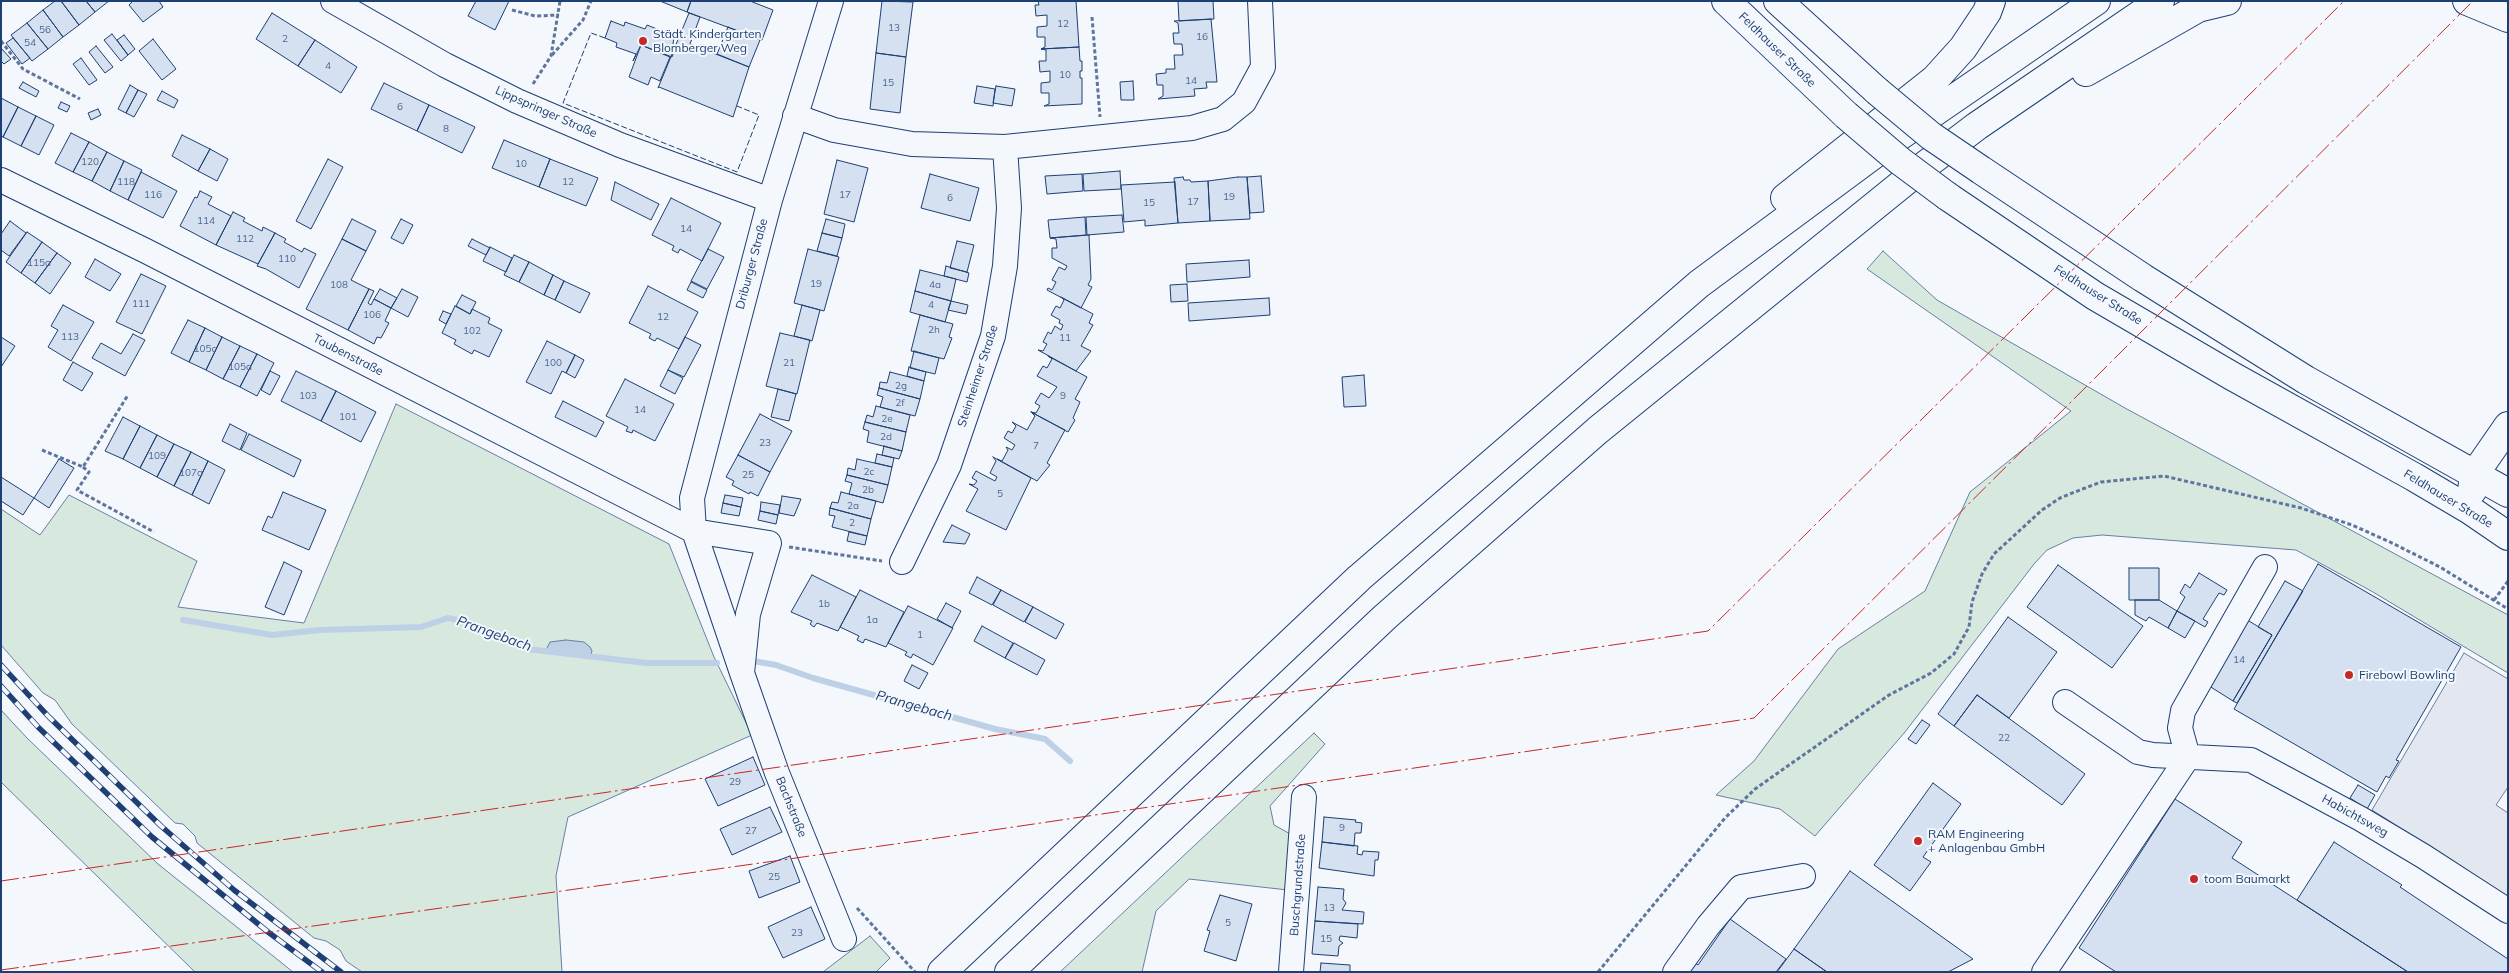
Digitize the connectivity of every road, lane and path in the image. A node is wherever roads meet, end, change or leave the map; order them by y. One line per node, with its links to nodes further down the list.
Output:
1 (333, 1): 20 (street, Lippspringer Straße)
2 (560, 1): 14 (path)
3 (591, 1): 18 (path)
4 (831, 1): 21 (street, Driburger Straße)
5 (1260, 1): 23 (street)
6 (1726, 1): 34 (main road, Feldhauser Straße, bridge)
7 (1778, 1): 32 (main road, bridge)
8 (1991, 1): 27 (main road)
9 (2096, 1): 27 (main road)
10 (2160, 1): 22 (main road)
11 (2227, 1): 22 (main road)
12 (2467, 1): 16 (main road)
13 (512, 10): 14 (path)
14 (559, 15): 18 (path)
15 (1092, 17): 23 (path)
16 (2508, 18)
17 (1, 41): 19 (path)
18 (552, 56): 20 (path)
19 (80, 99)
20 (517, 101): 26 (street, Lippspringer Straße)
21 (795, 116): 24 (street); 26 (street, Driburger Straße)
22 (1977, 126): 54 (main road)
23 (1101, 138): 24 (street)
24 (1005, 147): 39 (street, Steinheimer Straße)
25 (1, 180): 35 (street, Taubenstraße)
26 (770, 200): 35 (street, Driburger Straße)
27 (1699, 284): 53 (main road)
28 (128, 395): 31 (path)
29 (2508, 426): 32 (main road)
30 (42, 450): 31 (path)
31 (83, 467): 36 (path)
32 (2474, 475): 33 (main road); 34 (main road)
33 (2508, 493): 34 (main road)
34 (2470, 510): 37 (main road, Feldhauser Straße)
35 (694, 531): 38 (street, Taubenstraße); 44 (street, Bachstraße)
36 (154, 532)
37 (2508, 536)
38 (769, 543): 39 (path); 44 (street, Bachstraße)
39 (902, 562)
40 (2265, 567): 46 (street)
41 (2508, 581): 42 (path)
42 (2494, 600): 43 (path); 56 (path)
43 (2508, 609)
44 (742, 673): 51 (street, Bachstraße)
45 (2065, 702): 46 (street, Habichtsweg)
46 (2188, 756): 49 (street, Habichtsweg); 58 (street)
47 (1304, 797): 55 (street, Buschgrundstraße)
48 (1803, 876): 57 (street)
49 (2508, 912)
50 (866, 919): 52 (path)
51 (844, 939)
52 (916, 972)
53 (942, 972)
54 (1009, 972)
55 (1292, 972)
56 (1598, 972)
57 (1675, 972)
58 (2044, 972)

